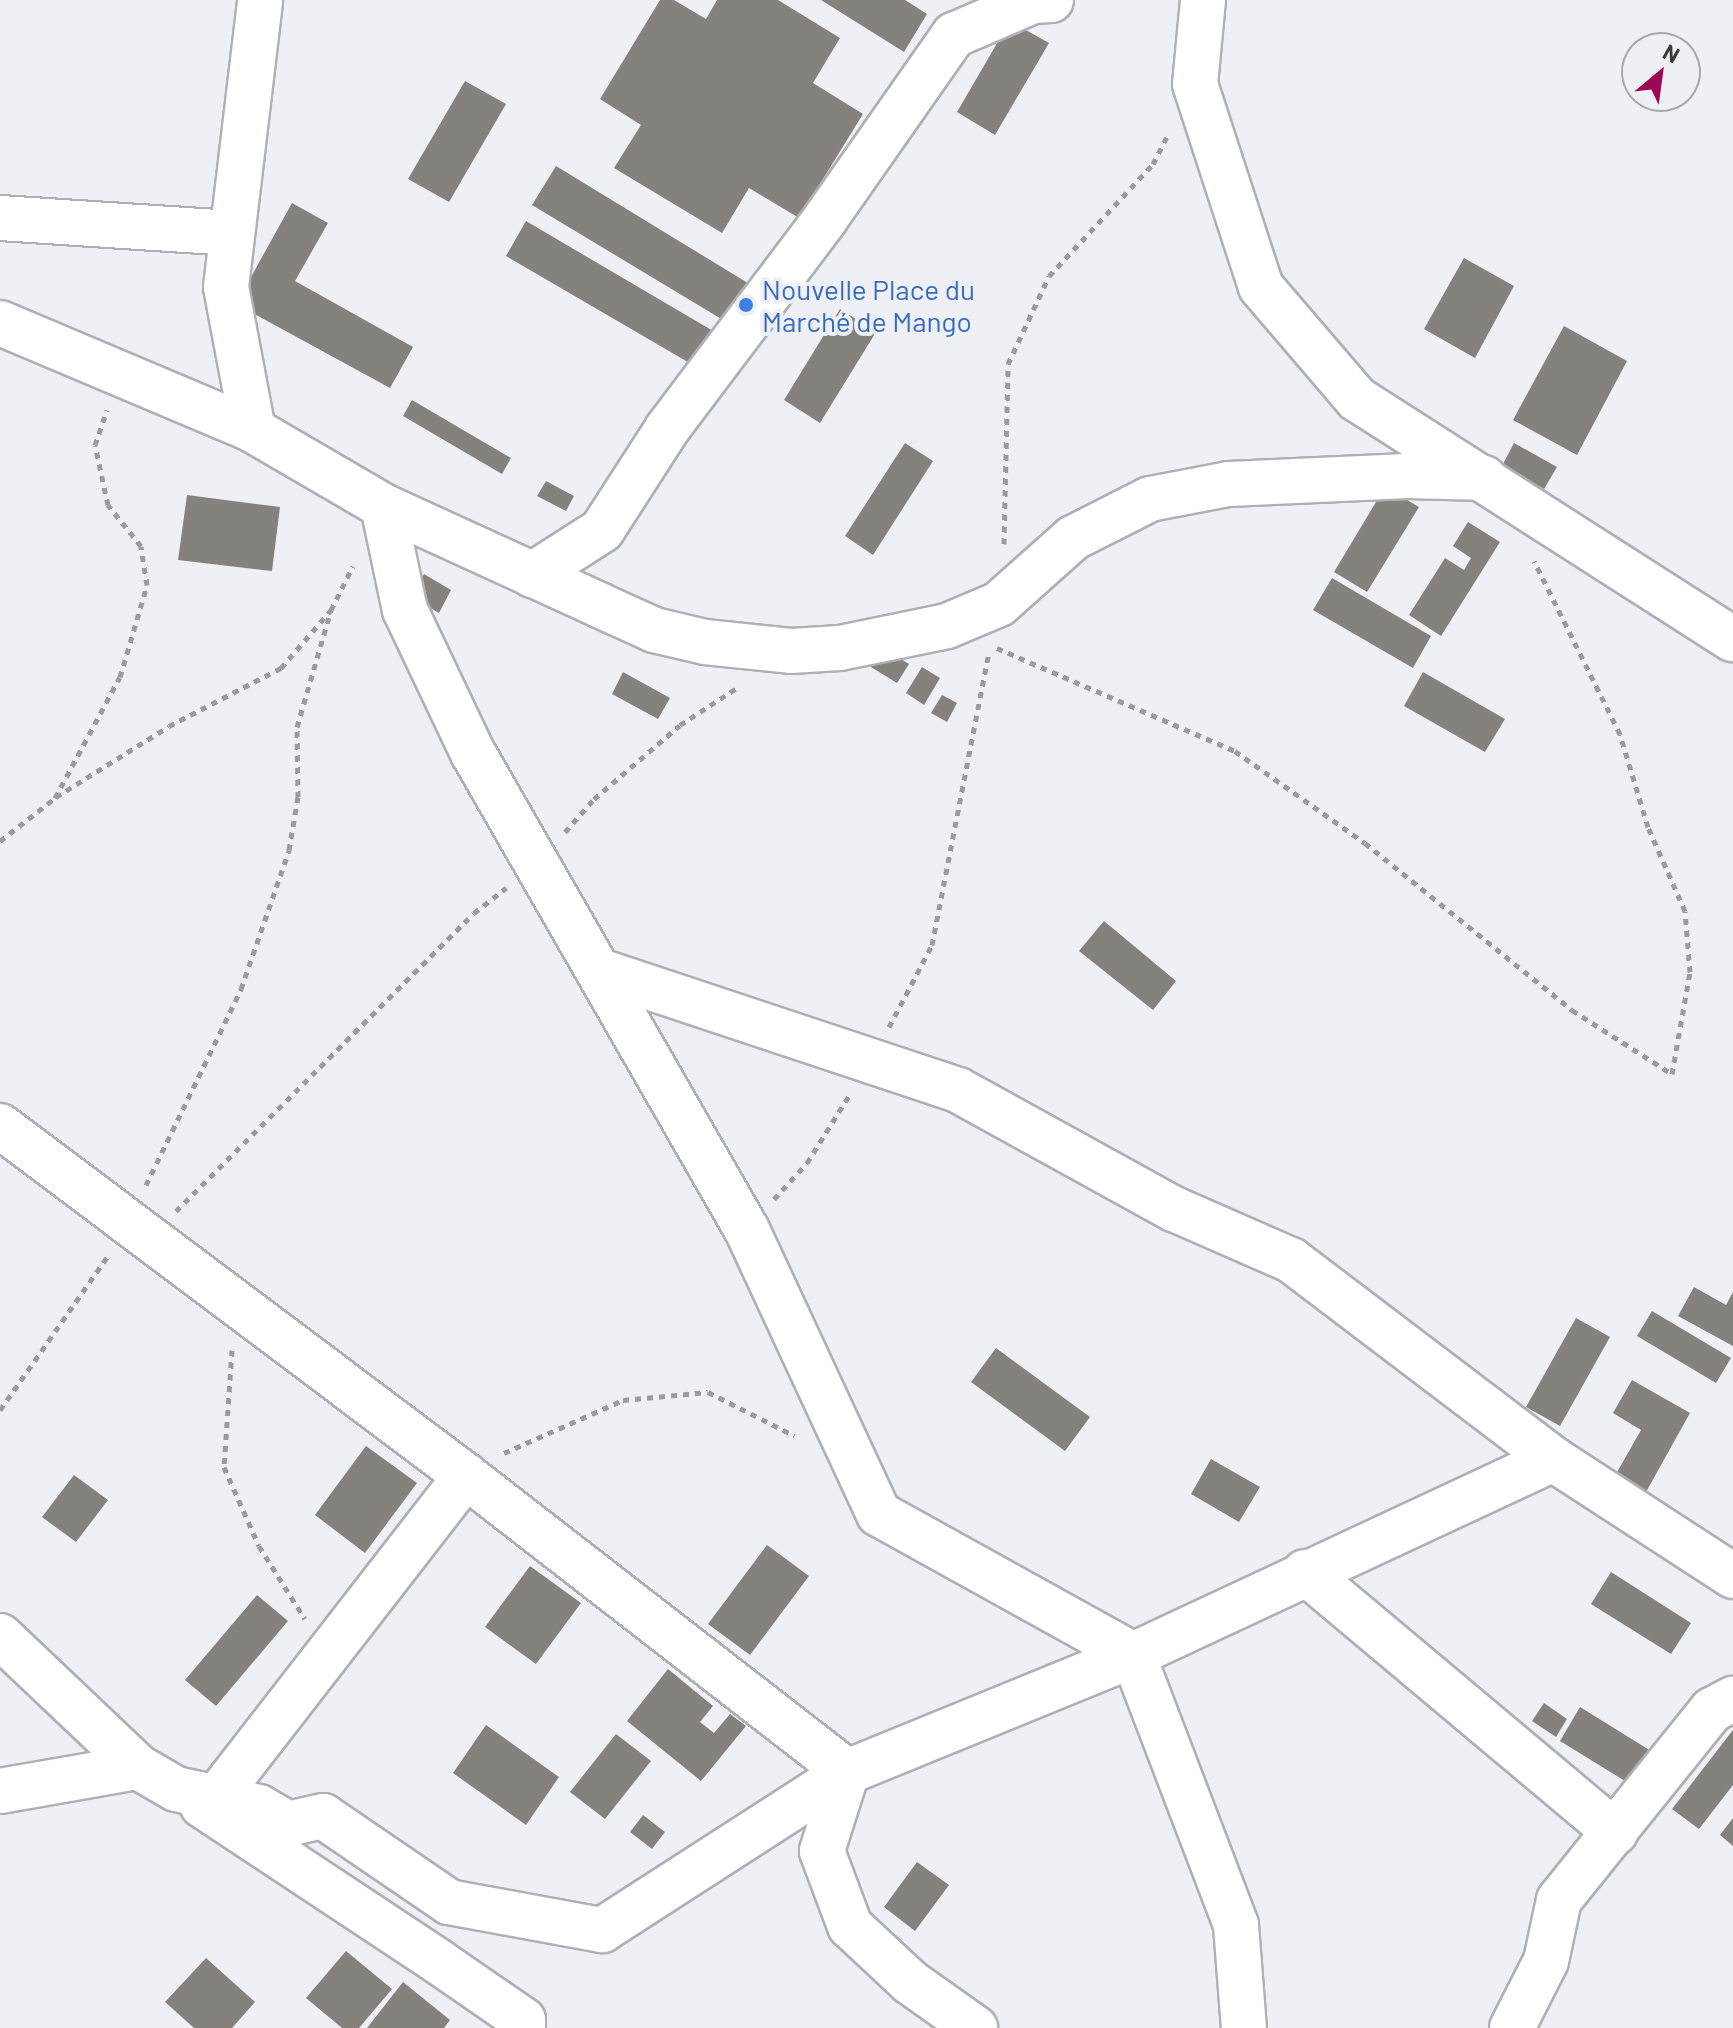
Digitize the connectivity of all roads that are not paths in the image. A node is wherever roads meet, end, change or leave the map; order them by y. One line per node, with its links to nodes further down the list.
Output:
1 (260, 0): 5 (street)
2 (1051, 0): 10 (street)
3 (1203, 0): 8 (street)
4 (0, 218): 5 (street)
5 (229, 233): 7 (street)
6 (0, 323): 7 (street)
7 (253, 430): 9 (street)
8 (1484, 478): 10 (street); 11 (street)
9 (383, 506): 10 (street); 12 (street)
10 (532, 575)
11 (1733, 639)
12 (603, 972): 14 (street); 19 (street)
13 (0, 1126): 15 (street)
14 (1553, 1459): 16 (street); 17 (street)
15 (457, 1469): 22 (street); 24 (street)
16 (1305, 1572): 19 (street); 25 (street)
17 (1733, 1576)
18 (0, 1636): 21 (street)
19 (1133, 1655): 22 (street); 28 (street)
20 (1733, 1699): 25 (street)
21 (138, 1767): 23 (street); 24 (street)
22 (847, 1772): 24 (street); 27 (street)
23 (0, 1791)
24 (196, 1794): 26 (street)
25 (1615, 1832): 29 (street)
26 (523, 2028)
27 (975, 2028)
28 (1244, 2028)
29 (1512, 2028)

